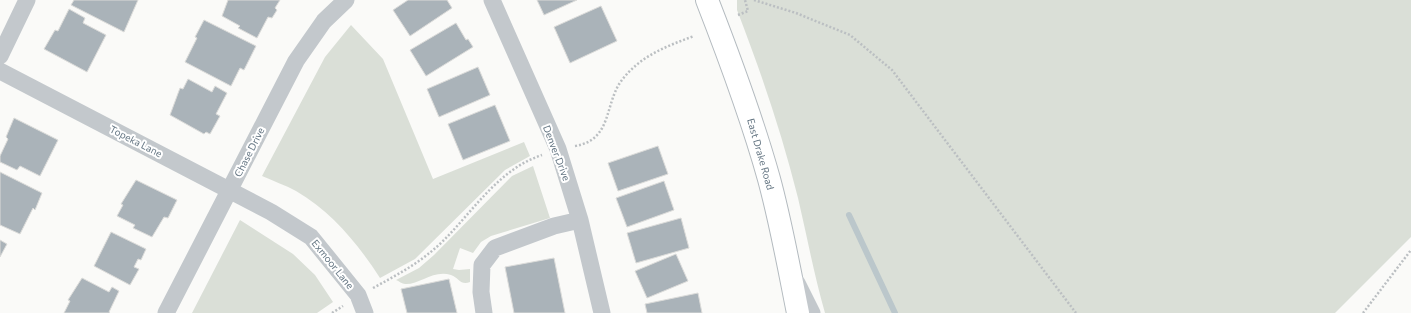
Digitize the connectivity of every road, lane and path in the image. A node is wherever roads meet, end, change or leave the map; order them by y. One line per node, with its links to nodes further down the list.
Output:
1 (28, 0): 9 (street)
2 (346, 0): 13 (street, Chase Drive)
3 (492, 0): 15 (street, Denver Drive)
4 (707, 0): 17 (main road, East Drake Road)
5 (745, 0): 7 (path)
6 (754, 0): 27 (path)
7 (738, 15)
8 (694, 36): 11 (path)
9 (0, 56)
10 (0, 71): 13 (street, Topeka Lane)
11 (574, 147)
12 (542, 155): 18 (path)
13 (230, 190): 14 (street, Topeka Lane); 20 (street, Chase Drive)
14 (271, 212): 22 (street, Exmoor Lane)
15 (580, 220): 23 (street); 24 (street, Denver Drive)
16 (1411, 250): 28 (path)
17 (789, 267): 25 (main road, East Drake Road); 26 (street)
18 (374, 287)
19 (344, 305): 21 (path)
20 (166, 313)
21 (332, 313)
22 (365, 313)
23 (484, 313)
24 (602, 313)
25 (798, 313)
26 (812, 313)
27 (1076, 313)
28 (1363, 313)

